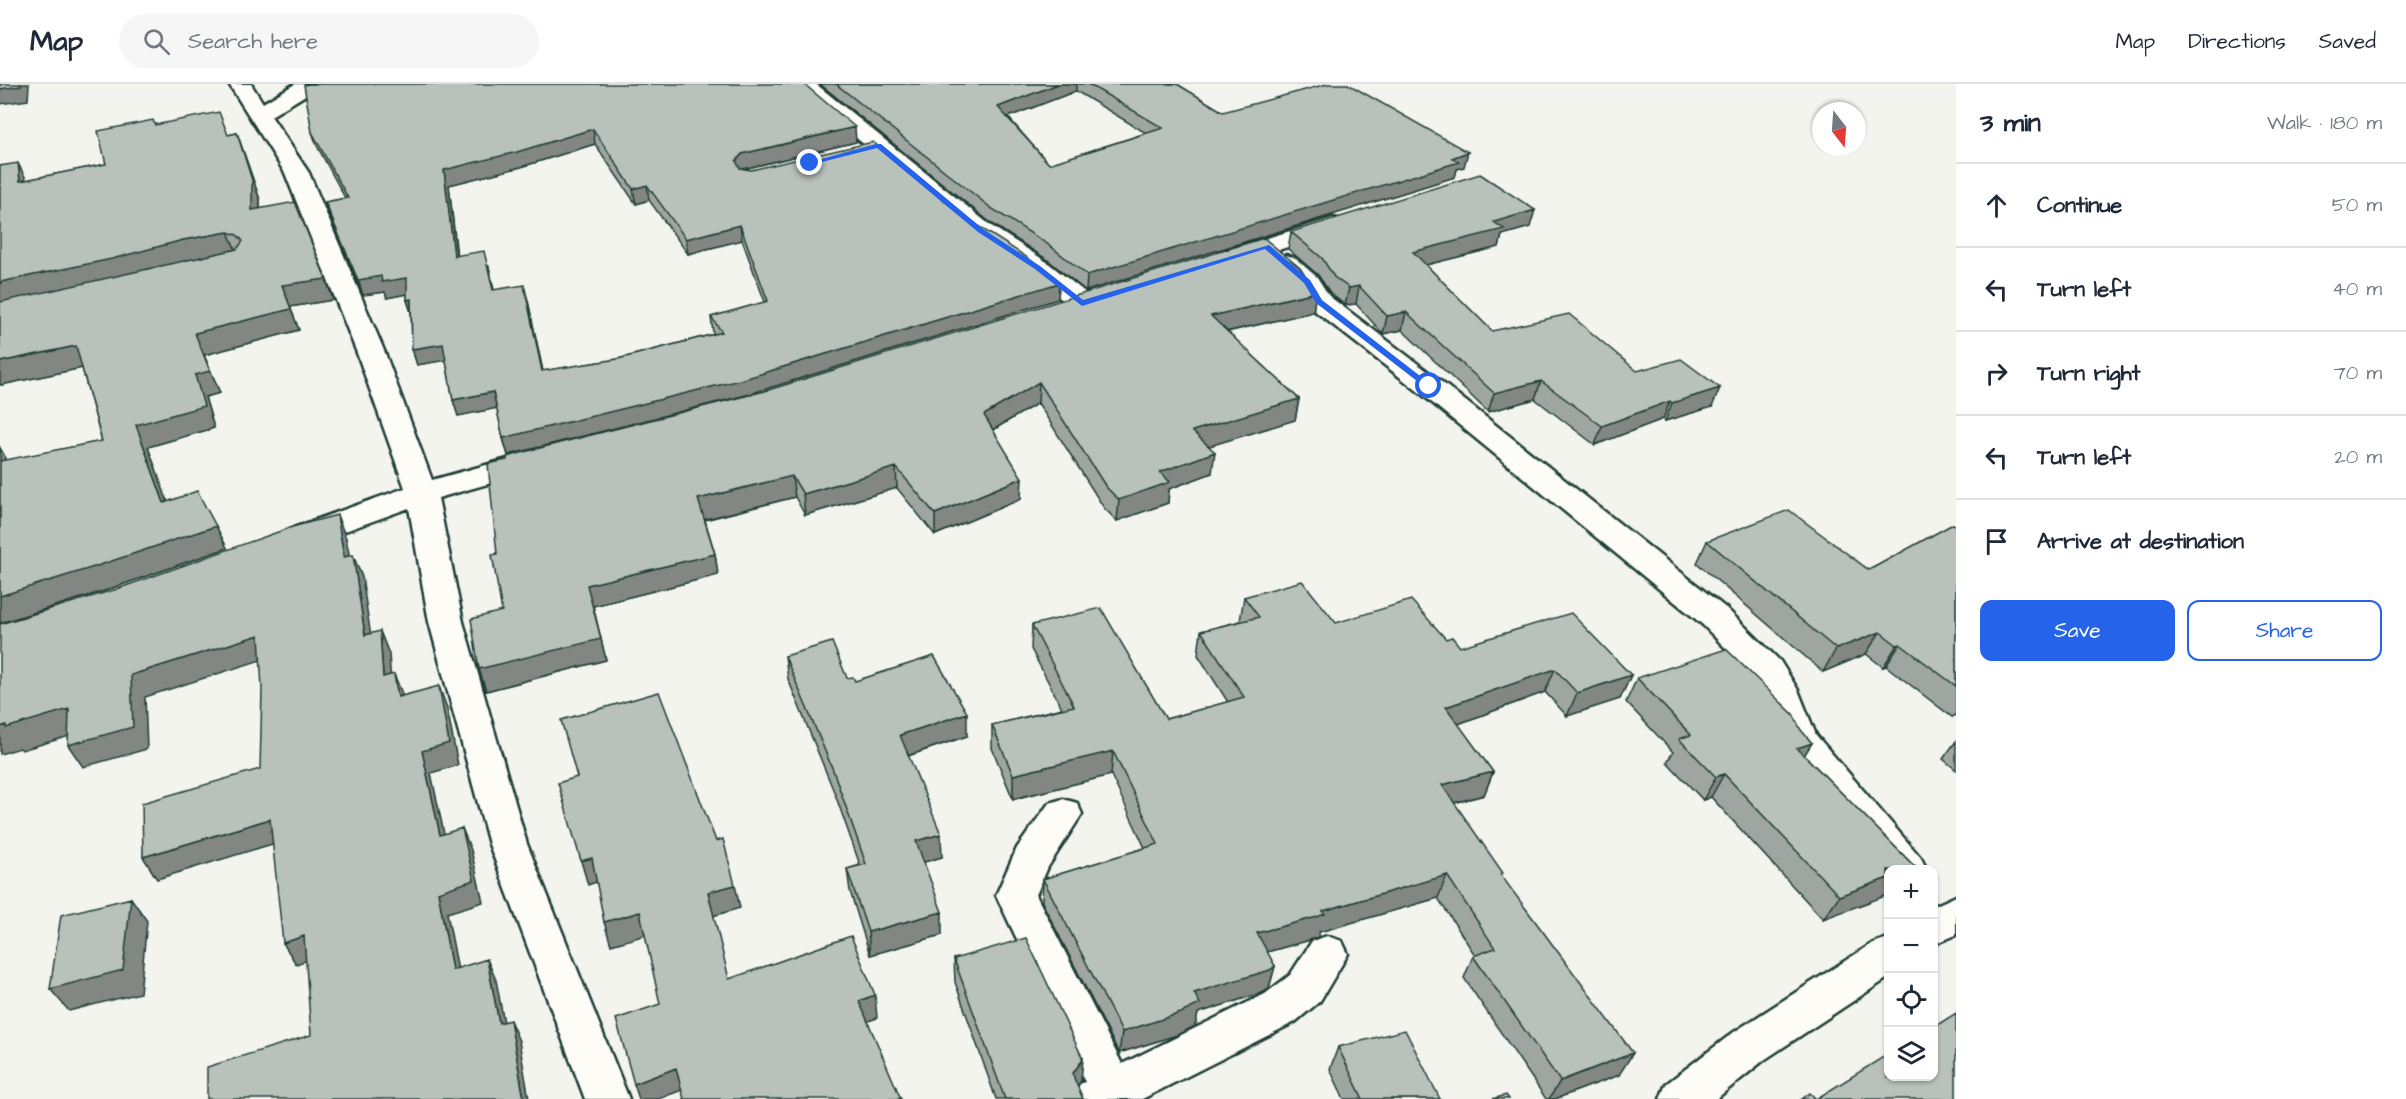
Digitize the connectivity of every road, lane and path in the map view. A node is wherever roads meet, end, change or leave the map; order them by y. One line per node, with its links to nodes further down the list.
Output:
1 (240, 84): 4 (street)
2 (310, 84): 4 (street)
3 (803, 84): 8 (street)
4 (259, 114): 10 (street)
5 (1356, 218): 6 (street)
6 (1266, 246): 7 (street); 13 (street)
7 (1201, 266)
8 (1048, 314)
9 (553, 456): 10 (street)
10 (422, 493): 11 (street); 17 (street)
11 (270, 547)
12 (1063, 814): 16 (street)
13 (1903, 865)
14 (1327, 954): 16 (street)
15 (1884, 959): 18 (street)
16 (1104, 1095)
17 (607, 1099)
18 (1683, 1099)

